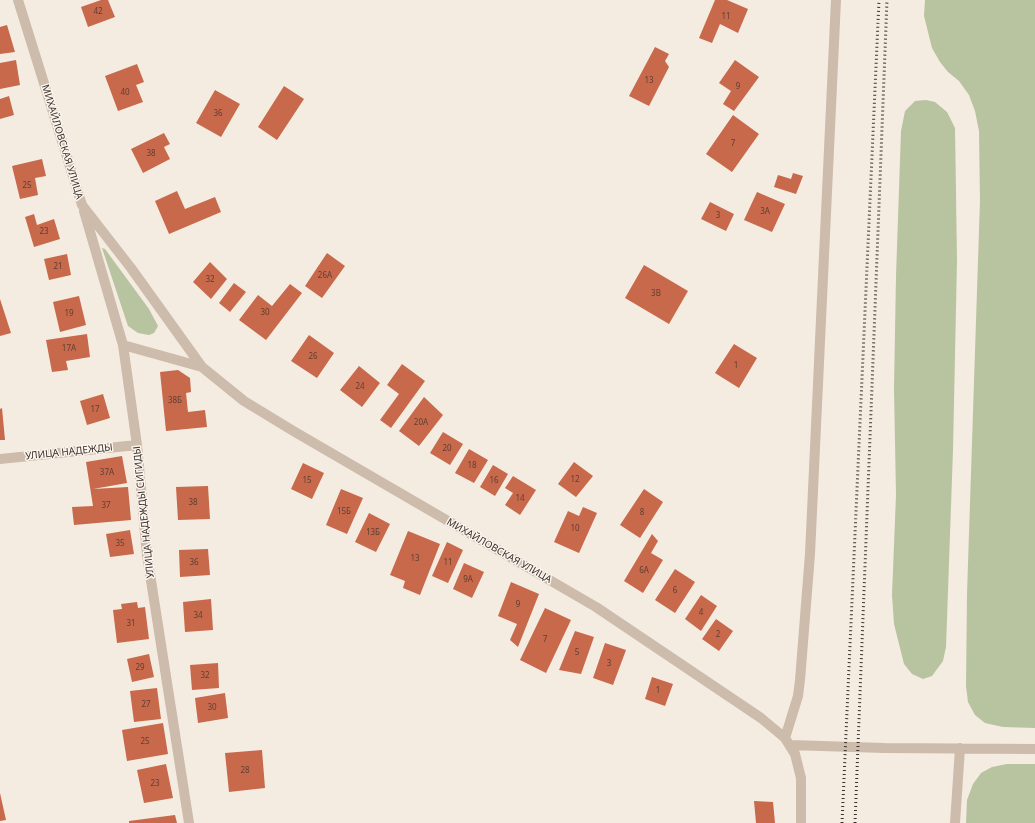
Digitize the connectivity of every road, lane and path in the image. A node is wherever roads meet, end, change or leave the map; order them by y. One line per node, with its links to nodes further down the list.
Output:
1 (18, 0): 3 (street, МИХАЙЛОВСКАЯ УЛИЦА)
2 (836, 0): 8 (street)
3 (82, 205): 4 (street, УЛИЦА НАДЕЖДЫ СИГИДЫ); 5 (street, МИХАЙЛОВСКАЯ УЛИЦА)
4 (123, 345): 5 (street, МИХАЙЛОВСКАЯ УЛИЦА); 6 (street, УЛИЦА НАДЕЖДЫ СИГИДЫ)
5 (202, 367): 8 (street, МИХАЙЛОВСКАЯ УЛИЦА)
6 (137, 444): 7 (street, УЛИЦА НАДЕЖДЫ); 11 (street, УЛИЦА НАДЕЖДЫ СИГИДЫ)
7 (0, 459)
8 (788, 741): 9 (street); 12 (street)
9 (960, 748): 10 (street); 13 (street)
10 (1035, 749)
11 (189, 823)
12 (801, 823)
13 (955, 823)

